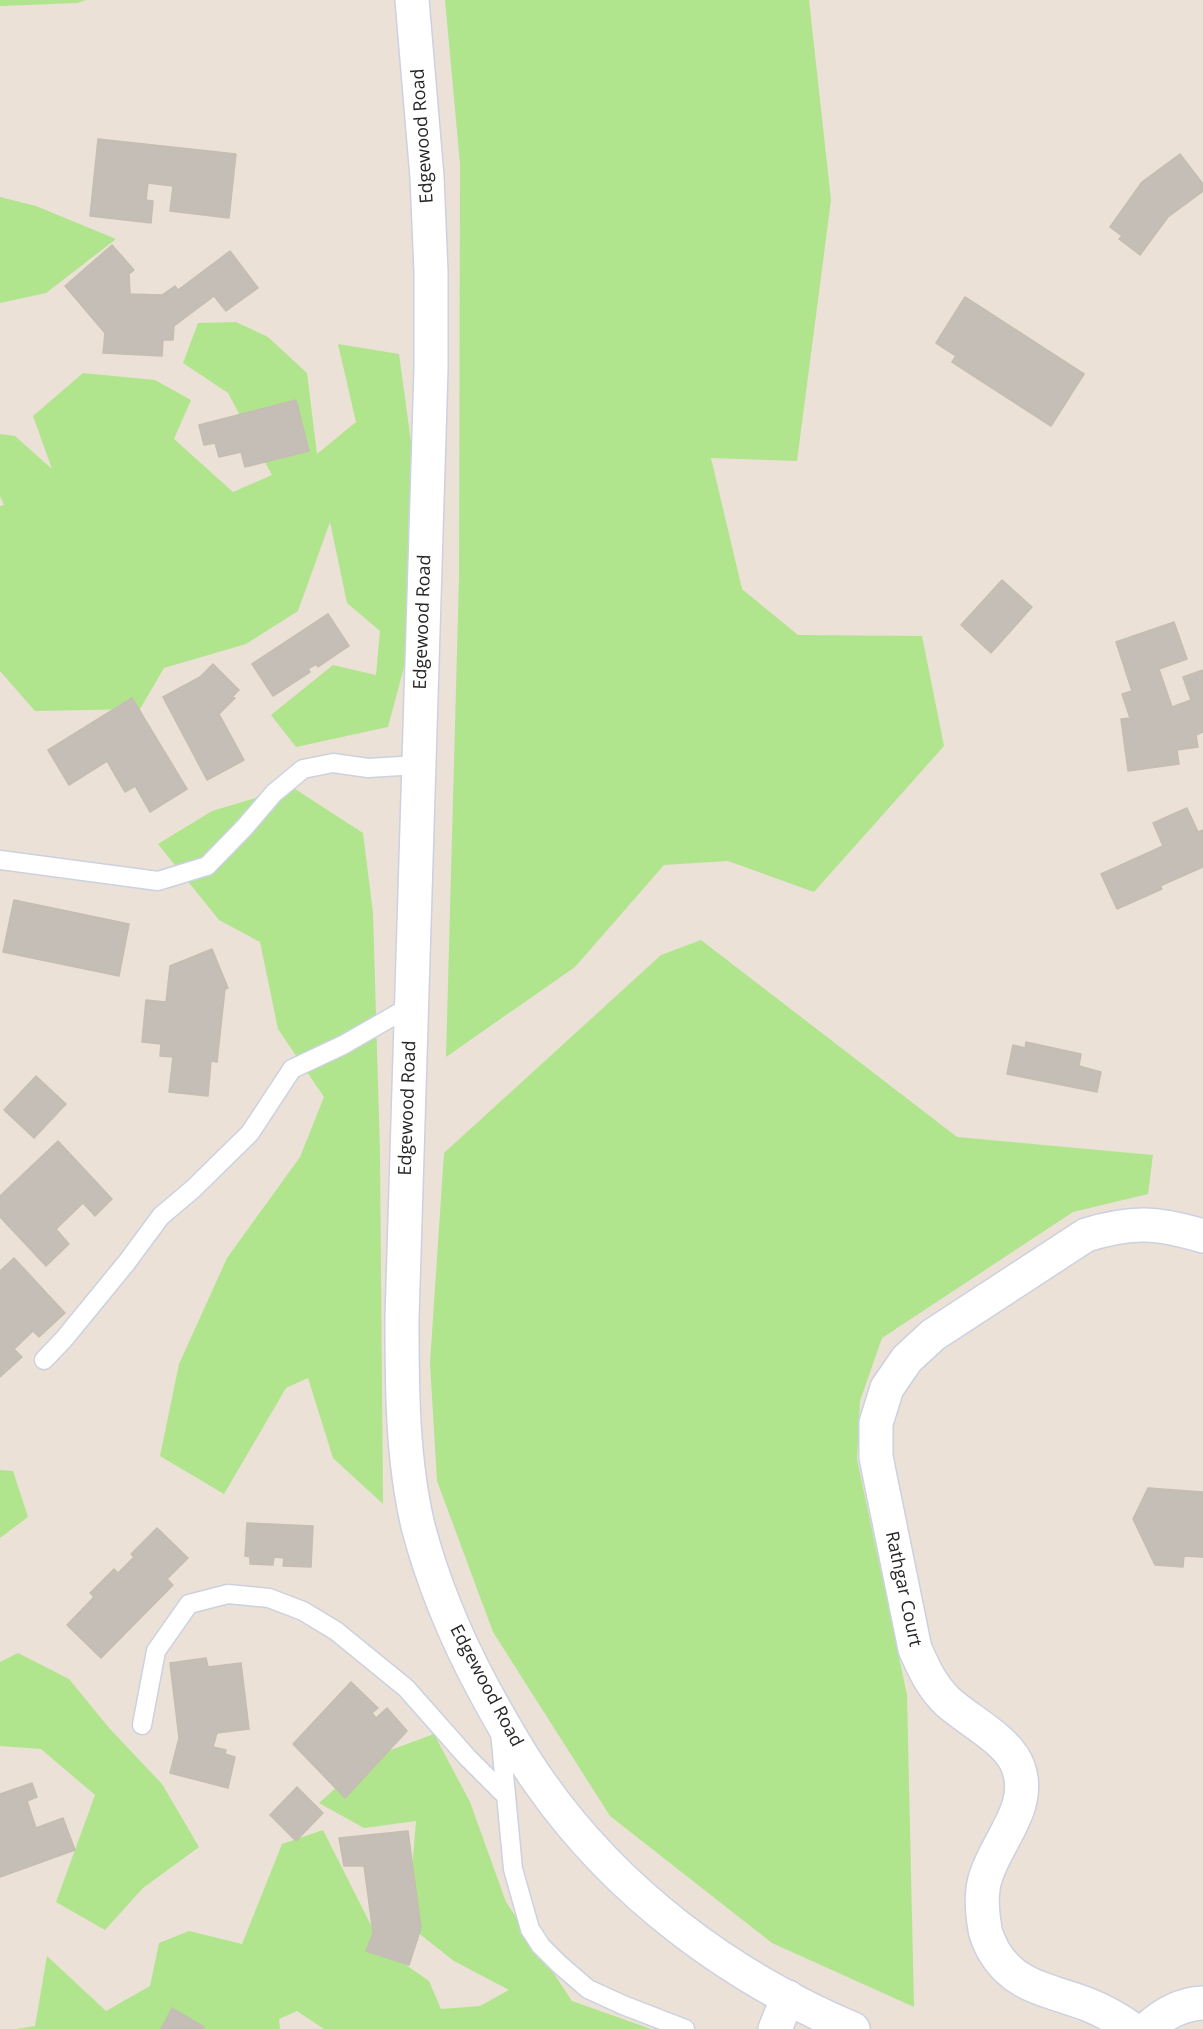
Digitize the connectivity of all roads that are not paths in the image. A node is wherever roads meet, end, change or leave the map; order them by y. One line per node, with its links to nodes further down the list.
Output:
1 (412, 0): 2 (main road, Edgewood Road)
2 (418, 765): 3 (lane); 4 (main road, Edgewood Road)
3 (0, 860)
4 (411, 1006): 6 (lane); 7 (main road, Edgewood Road)
5 (1203, 1236): 16 (main road, Rathgar Court)
6 (44, 1360)
7 (499, 1719): 9 (lane); 10 (main road, Edgewood Road)
8 (142, 1725): 9 (lane)
9 (506, 1796): 13 (lane)
10 (788, 1997): 14 (main road); 15 (main road, Edgewood Road)
11 (1203, 2003): 17 (main road)
12 (1203, 2021): 18 (main road)
13 (685, 2029)
14 (776, 2029)
15 (854, 2029)
16 (1132, 2029)
17 (1147, 2029)
18 (1194, 2029)

